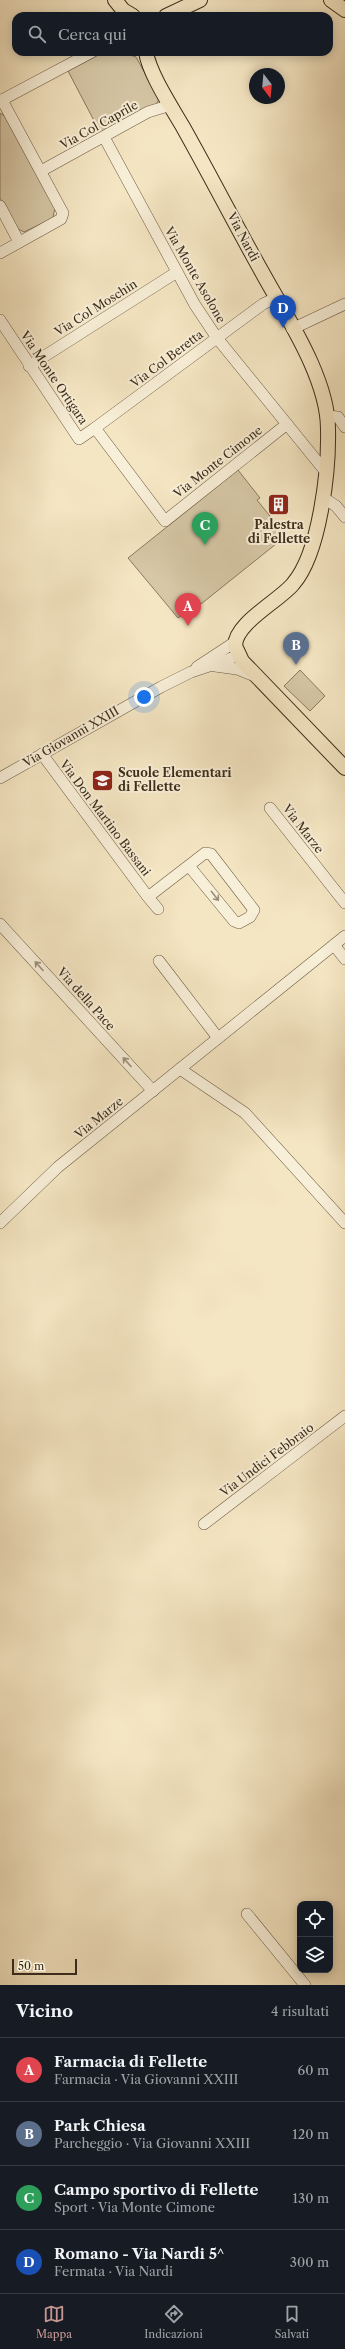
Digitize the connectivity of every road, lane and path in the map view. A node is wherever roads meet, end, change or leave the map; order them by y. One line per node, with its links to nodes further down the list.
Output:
1 (200, 0): 6 (main road)
2 (331, 0): 4 (main road)
3 (117, 6): 5 (main road)
4 (345, 10)
5 (127, 12)
6 (175, 12)
7 (85, 56): 9 (street)
8 (147, 57): 10 (main road, Via Nardi)
9 (1, 101): 12 (street)
10 (171, 105): 11 (street, Via Col Caprile); 17 (main road, Via Nardi)
11 (104, 137): 12 (street, Via Col Caprile); 16 (street, Via Monte Asolone)
12 (41, 171): 14 (street)
13 (0, 206): 14 (street)
14 (19, 242): 15 (street)
15 (0, 253)
16 (177, 272): 21 (street, Via Monte Asolone); 22 (street, Via Col Moschin)
17 (276, 298): 20 (main road, Via Nardi); 21 (street, Via Col Beretta)
18 (345, 304): 20 (street)
19 (0, 320): 22 (street, Via Monte Ortigara)
20 (292, 329): 23 (main road, Via Nardi)
21 (217, 338): 24 (street, Via Monte Asolone); 26 (street, Via Col Beretta)
22 (29, 366): 26 (street, Via Monte Ortigara)
23 (327, 416): 25 (street); 27 (main road)
24 (287, 424): 27 (street, Via Monte Asolone); 30 (street, Via Monte Cimone)
25 (345, 427)
26 (95, 428): 30 (street, Via Monte Ortigara)
27 (326, 471): 28 (main road)
28 (322, 496): 29 (street); 31 (main road)
29 (345, 517)
30 (164, 521)
31 (236, 648): 32 (street, Via Giovanni XXIII); 33 (street); 34 (main road, Via Giovanni XXIII)
32 (207, 667): 33 (street, Via Giovanni XXIII); 34 (street, Via Giovanni XXIII)
33 (191, 672): 35 (street, Via Giovanni XXIII)
34 (257, 677): 36 (main road, Via Giovanni XXIII)
35 (42, 754): 37 (street, Via Giovanni XXIII); 40 (street, Via Don Martino Bassani)
36 (345, 768)
37 (0, 778)
38 (270, 808): 41 (street, Via Marze)
39 (189, 866): 39 (street, one-way to 39); 40 (street)
40 (148, 897): 42 (street, Via Don Martino Bassani)
41 (345, 903)
42 (158, 909)
43 (0, 924): 50 (street, Via della Pace, one-way to 43)
44 (345, 936): 45 (street, Via Marze)
45 (334, 945): 46 (street); 48 (street, Via Marze)
46 (345, 958)
47 (159, 961): 48 (street)
48 (218, 1038): 49 (street, Via Marze)
49 (180, 1069): 50 (street, Via Marze); 52 (street)
50 (153, 1091): 51 (street, Via Marze)
51 (0, 1223)
52 (345, 1223)
53 (345, 1416): 54 (street, Via Undici Febbraio)
54 (204, 1524)
55 (247, 1914): 56 (street)
56 (305, 1985)

